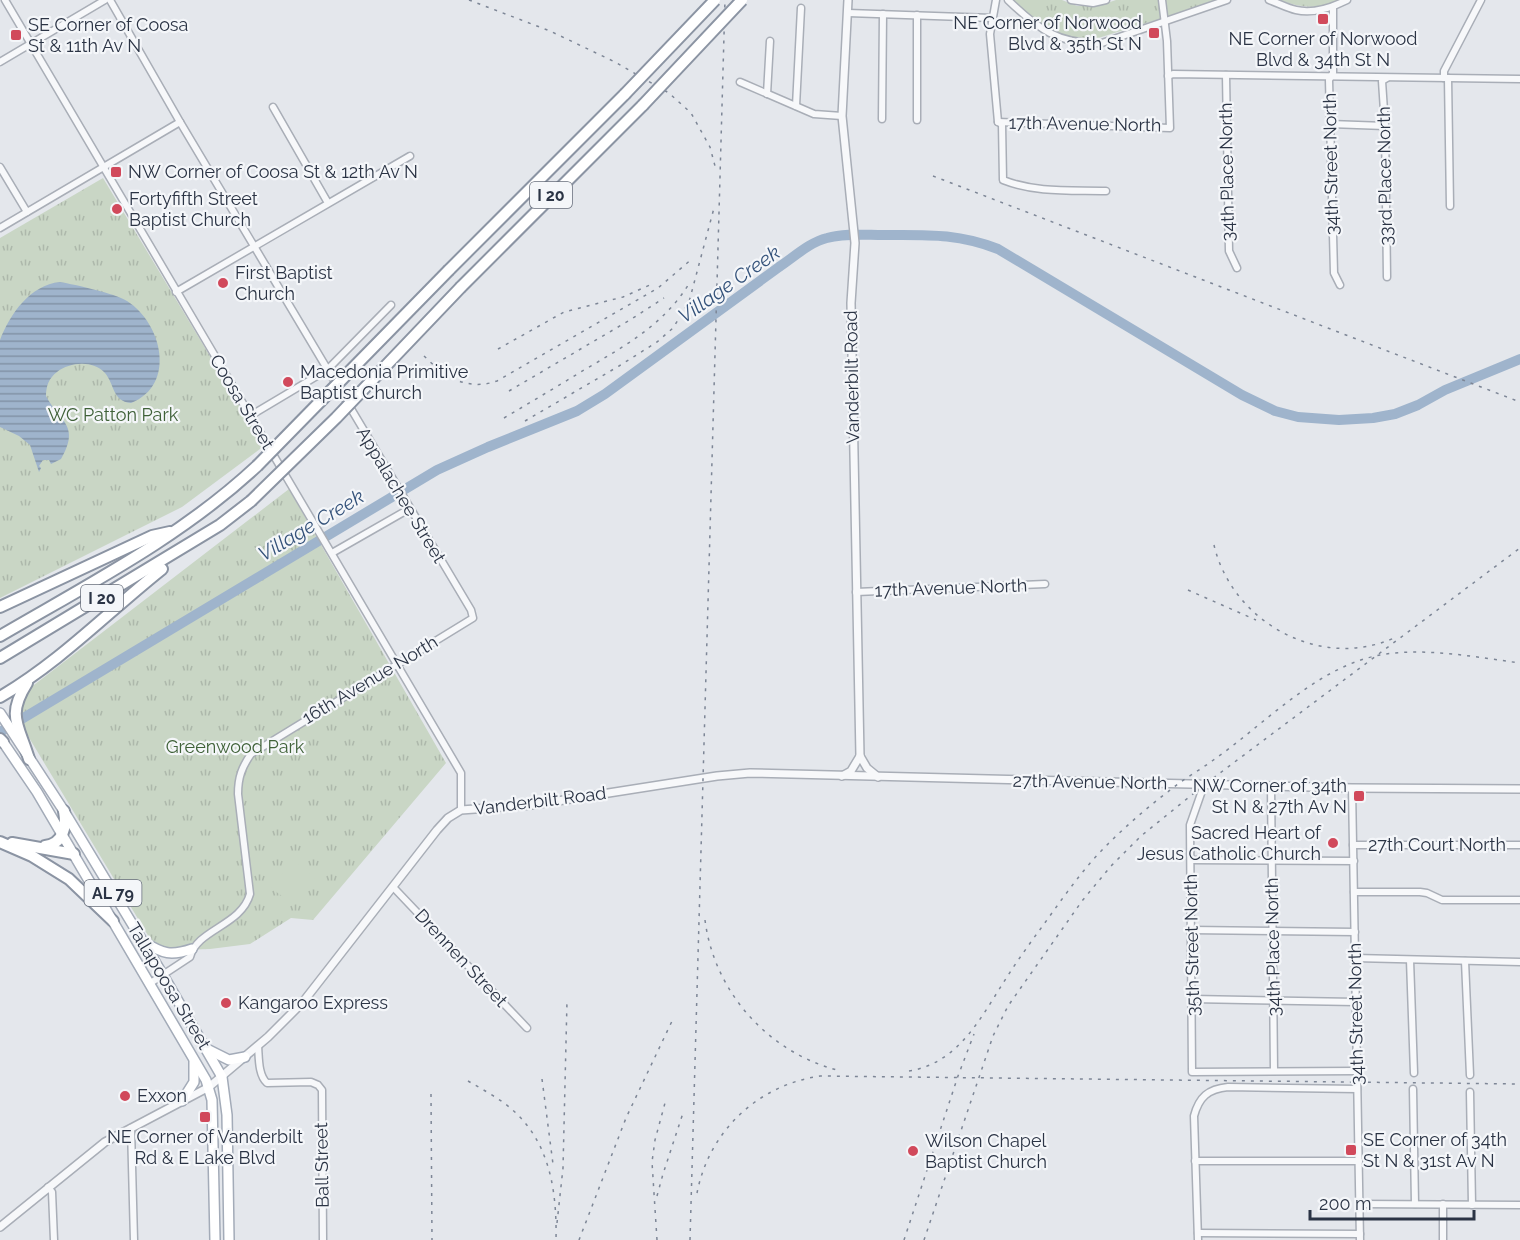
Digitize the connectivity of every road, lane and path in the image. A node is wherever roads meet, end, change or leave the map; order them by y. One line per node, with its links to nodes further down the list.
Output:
1 (5, 0): 24 (street, Coosa Street)
2 (105, 0): 24 (street)
3 (110, 0): 39 (street, Appalachee Street)
4 (715, 0): 60 (highway, I 20, bridge)
5 (742, 0): 61 (highway, I 20, bridge)
6 (849, 0): 18 (street, Vanderbilt Road)
7 (996, 0): 21 (street)
8 (1008, 0): 22 (street)
9 (1071, 0): 10 (street)
10 (1106, 0)
11 (1162, 0): 22 (street)
12 (1227, 0): 22 (street)
13 (1269, 0): 16 (street)
14 (1347, 0): 16 (street)
15 (1481, 0): 30 (street)
16 (1333, 7): 28 (street, 34th Street North)
17 (801, 8): 34 (street)
18 (848, 14): 19 (street); 36 (street, Vanderbilt Road)
19 (883, 14): 20 (street); 37 (street)
20 (917, 15): 21 (street); 38 (street)
21 (992, 18): 40 (street)
22 (1165, 20): 27 (street)
23 (770, 40): 33 (street)
24 (30, 44): 25 (street); 45 (street, Coosa Street)
25 (0, 62)
26 (1226, 75): 27 (street); 28 (street); 52 (street, 34th Place North)
27 (1168, 76): 40 (street, 17th Avenue North)
28 (1331, 76): 29 (street); 41 (street, 34th Street North)
29 (1387, 78): 30 (street); 42 (street, 33rd Place North)
30 (1446, 78): 31 (street); 48 (street)
31 (1520, 79)
32 (740, 82): 33 (street)
33 (767, 94): 34 (street)
34 (796, 106): 36 (street)
35 (273, 107): 47 (street)
36 (842, 116): 64 (street, Vanderbilt Road)
37 (882, 119)
38 (916, 120)
39 (180, 122): 45 (street); 51 (street, Appalachee Street)
40 (999, 122): 46 (street)
41 (1330, 124): 42 (street); 54 (street, 34th Street North)
42 (1385, 126): 53 (street, 33rd Place North)
43 (410, 156): 47 (street)
44 (0, 167): 49 (street)
45 (103, 167): 49 (street); 55 (street, Coosa Street)
46 (1106, 191)
47 (328, 203): 51 (street)
48 (1450, 206)
49 (27, 212): 50 (street)
50 (0, 228)
51 (253, 246): 55 (street); 57 (street, Appalachee Street)
52 (1237, 268)
53 (1387, 277)
54 (1340, 285)
55 (176, 292): 58 (street, Coosa Street)
56 (391, 305): 57 (street)
57 (327, 370): 58 (street); 59 (street, Appalachee Street)
58 (250, 416): 62 (street, Coosa Street)
59 (408, 507): 62 (street); 66 (street, Appalachee Street)
60 (179, 530): 65 (highway); 67 (highway, I 20)
61 (202, 537): 68 (highway, I 20); 70 (highway)
62 (331, 551): 69 (street, Coosa Street)
63 (1045, 584): 64 (street, 17th Avenue North)
64 (856, 592): 75 (street, Vanderbilt Road)
65 (0, 607)
66 (473, 618): 69 (street, 16th Avenue North)
67 (0, 636)
68 (0, 658)
69 (397, 664): 83 (street, Coosa Street); 102 (street, 16th Avenue North)
70 (28, 680): 71 (highway); 73 (highway)
71 (0, 696)
72 (2, 716): 73 (main road)
73 (17, 733): 76 (highway)
74 (1, 739): 85 (main road, Tallapoosa Street / AL 79)
75 (860, 756): 77 (street); 78 (street)
76 (29, 759): 84 (main road, Tallapoosa Street / AL 79)
77 (839, 777): 78 (street, 27th Avenue North); 83 (street, Vanderbilt Road)
78 (878, 777): 79 (street, 27th Avenue North)
79 (1204, 785): 80 (street, 27th Avenue North); 91 (street, 35th Street North)
80 (1271, 787): 81 (street, 27th Avenue North); 92 (street, 34th Place North)
81 (1352, 788): 82 (street, 27th Avenue North); 88 (street, 34th Street North)
82 (1520, 789)
83 (461, 810): 94 (street, Vanderbilt Road)
84 (64, 811): 85 (highway); 101 (main road, Tallapoosa Street / AL 79)
85 (62, 834): 89 (highway); 90 (main road, Tallapoosa Street / AL 79)
86 (0, 841): 89 (highway); 97 (highway)
87 (1520, 845): 88 (street, 27th Court North)
88 (1353, 846): 93 (street, 34th Street North)
89 (35, 847): 90 (highway)
90 (74, 854): 97 (main road, Tallapoosa Street / AL 79)
91 (1191, 860): 92 (street, 27th Court North); 98 (street, 35th Street North)
92 (1272, 861): 93 (street, 27th Court North); 99 (street, 34th Place North)
93 (1354, 861): 95 (street, 34th Street North)
94 (394, 888): 112 (street, Drennen Street); 113 (street, Vanderbilt Road)
95 (1354, 892): 96 (street); 100 (street, 34th Street North)
96 (1520, 900)
97 (113, 921): 108 (main road, Tallapoosa Street / AL 79)
98 (1191, 930): 99 (street); 109 (street, 35th Street North)
99 (1273, 930): 100 (street); 110 (street, 34th Place North)
100 (1355, 932): 103 (street, 34th Street North)
101 (143, 942): 102 (main road); 107 (main road, Tallapoosa Street / AL 79)
102 (192, 949): 107 (street, 16th Avenue North)
103 (1355, 958): 104 (street); 111 (street, 34th Street North)
104 (1410, 960): 105 (street); 119 (street)
105 (1465, 961): 106 (street); 120 (street)
106 (1520, 962)
107 (163, 975): 108 (street); 114 (main road, Tallapoosa Street / AL 79)
108 (149, 984): 115 (main road, Tallapoosa Street / AL 79)
109 (1192, 999): 110 (street); 117 (street, 35th Street North)
110 (1274, 1000): 111 (street); 117 (street, 34th Place North)
111 (1356, 1002): 118 (street, 34th Street North)
112 (527, 1028)
113 (258, 1046): 116 (street, Vanderbilt Road); 143 (street, Ball Street)
114 (205, 1047): 116 (main road); 121 (main road, Tallapoosa Street / AL 79)
115 (193, 1057): 122 (main road, Tallapoosa Street / AL 79); 126 (main road)
116 (245, 1057): 121 (street, Vanderbilt Road)
117 (1274, 1071): 118 (street)
118 (1357, 1071): 123 (street, 34th Street North)
119 (1413, 1073)
120 (1470, 1075)
121 (222, 1077): 122 (street, Vanderbilt Road); 142 (main road, AL 79)
122 (209, 1087): 126 (street, Vanderbilt Road); 141 (main road, AL 79)
123 (1357, 1089): 128 (street); 129 (street, 34th Street North)
124 (1413, 1089): 132 (street)
125 (1470, 1092): 134 (street)
126 (182, 1101): 127 (street, Vanderbilt Road)
127 (131, 1128): 130 (street, Vanderbilt Road); 140 (street)
128 (1195, 1161): 129 (street); 137 (street)
129 (1359, 1161): 131 (street, 34th Street North)
130 (48, 1187): 136 (street, Vanderbilt Road); 139 (street)
131 (1360, 1204): 132 (street); 138 (street, 34th Street North)
132 (1414, 1204): 133 (street)
133 (1443, 1204): 134 (street); 144 (street)
134 (1472, 1205): 135 (street)
135 (1520, 1205)
136 (0, 1227)
137 (1198, 1237): 138 (street)
138 (1360, 1237)
139 (54, 1240)
140 (134, 1240)
141 (215, 1240)
142 (229, 1240)
143 (323, 1240)
144 (1443, 1240)

